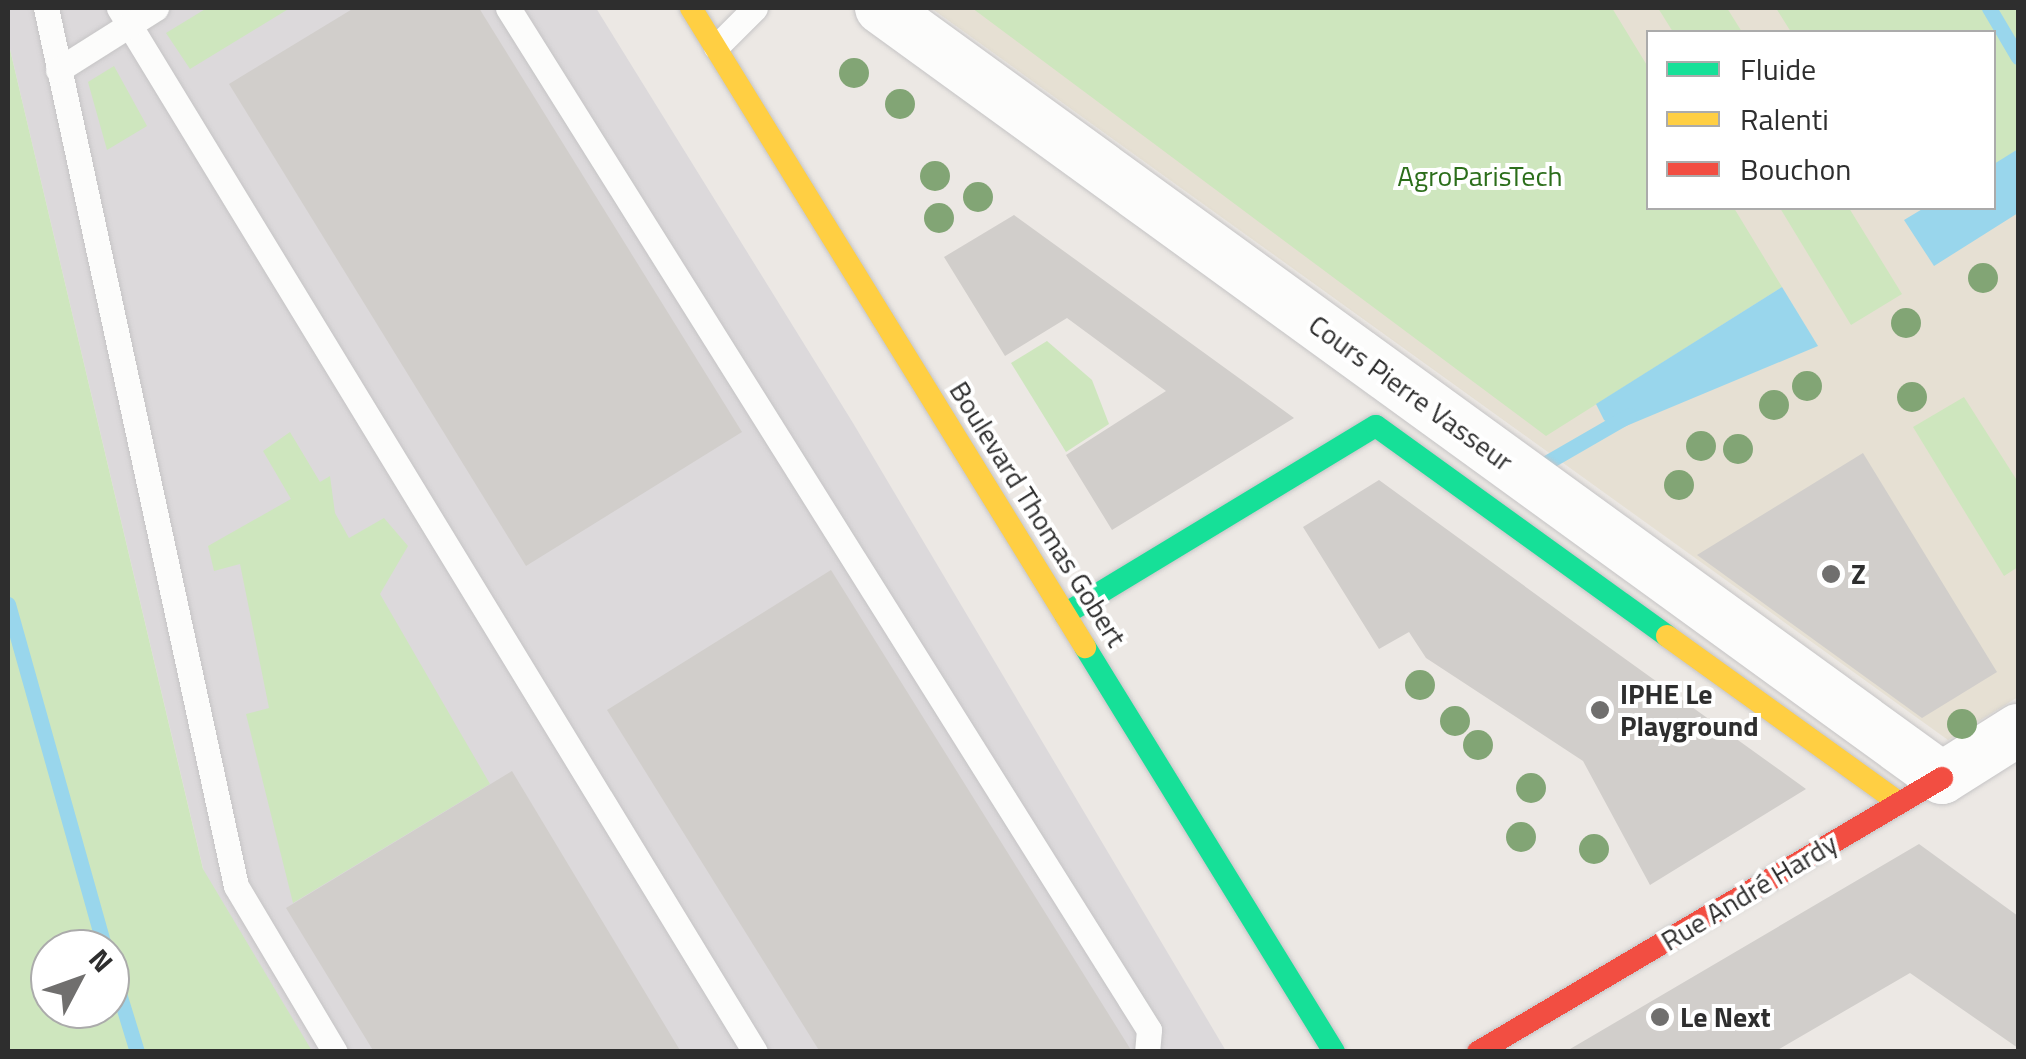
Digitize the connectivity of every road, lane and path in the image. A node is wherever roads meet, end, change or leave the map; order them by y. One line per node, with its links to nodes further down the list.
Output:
1 (46, 8): 9 (lane)
2 (156, 8): 7 (lane)
3 (508, 8): 15 (lane)
4 (691, 8): 8 (street, Boulevard Thomas Gobert)
5 (755, 8): 8 (lane)
6 (880, 8): 12 (street, Cours Pierre Vasseur)
7 (125, 16): 9 (lane); 14 (lane)
8 (716, 48): 10 (street, Boulevard Thomas Gobert)
9 (58, 70): 13 (lane)
10 (1065, 614): 12 (street); 16 (street, Boulevard Thomas Gobert)
11 (2018, 730): 12 (street, Rue André Hardy)
12 (1920, 790): 17 (street, Rue André Hardy)
13 (335, 1052)
14 (756, 1052)
15 (1147, 1052)
16 (1334, 1052)
17 (1478, 1052)

